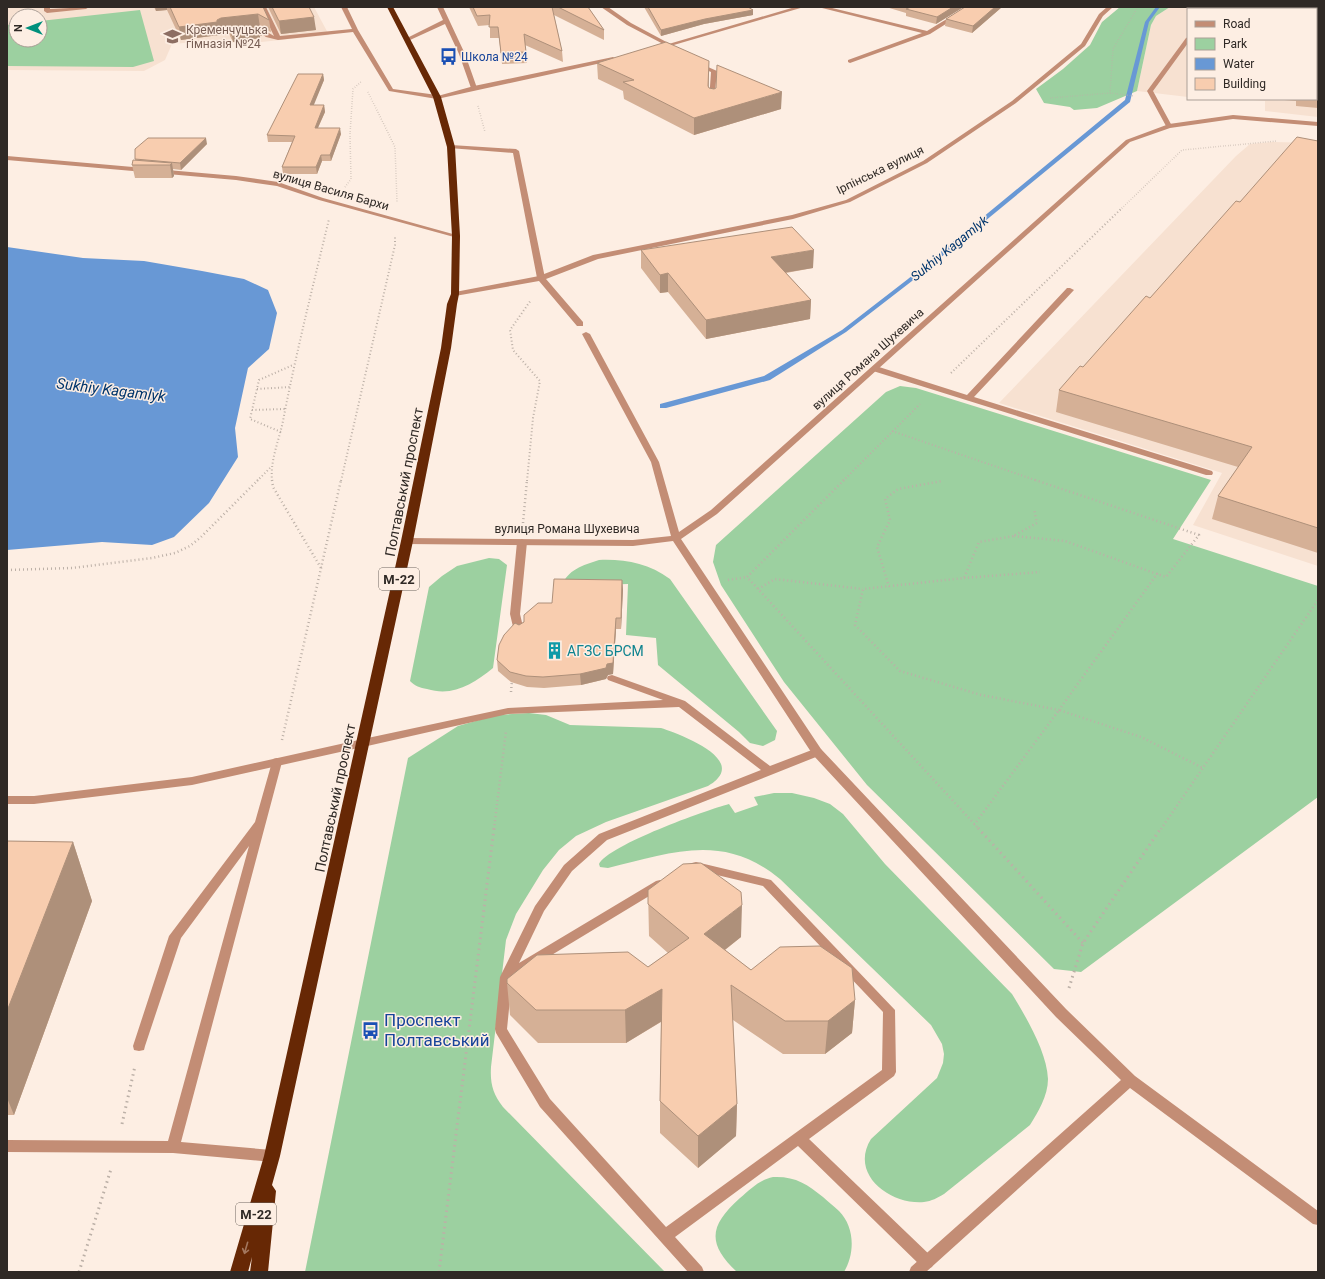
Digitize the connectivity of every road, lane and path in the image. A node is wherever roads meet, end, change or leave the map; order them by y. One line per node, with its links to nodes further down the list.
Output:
1 (47, 7): 2 (street)
2 (86, 7)
3 (263, 7): 17 (street)
4 (344, 7): 14 (street)
5 (390, 7): 18 (highway, Полтавський проспект / М-22)
6 (440, 7): 13 (street)
7 (604, 7): 20 (street)
8 (801, 7): 20 (street)
9 (821, 7): 15 (street)
10 (1110, 7): 31 (street, Ірпінська вулиця)
11 (1138, 7): 28 (path)
12 (965, 10): 15 (street)
13 (446, 21): 18 (street); 27 (street)
14 (355, 30): 17 (street); 30 (street)
15 (928, 33): 25 (street)
16 (223, 34): 17 (street)
17 (278, 38)
18 (408, 39): 30 (highway, Полтавський проспект / М-22)
19 (1187, 41): 34 (street)
20 (669, 44): 21 (street)
21 (661, 47): 22 (street); 23 (street)
22 (654, 49)
23 (674, 53)
24 (617, 58): 27 (street)
25 (850, 61)
26 (694, 62): 32 (street)
27 (474, 88): 30 (street); 37 (path)
28 (1110, 93): 29 (path); 31 (path)
29 (1136, 96)
30 (437, 97): 36 (highway, Полтавський проспект / М-22)
31 (1014, 102): 42 (street, Ірпінська вулиця)
32 (712, 103)
33 (1318, 124): 34 (street, вулиця Романа Шухевича)
34 (1169, 126): 48 (street, вулиця Романа Шухевича)
35 (1279, 141): 50 (path)
36 (451, 147): 37 (street); 41 (highway, Полтавський проспект / М-22)
37 (489, 150): 42 (street)
38 (7, 158): 39 (street, вулиця Василя Бархи)
39 (333, 202): 40 (street, вулиця Василя Бархи); 40 (path); 47 (path)
40 (396, 220): 41 (street, вулиця Василя Бархи); 65 (path)
41 (456, 236): 44 (highway, Полтавський проспект / М-22)
42 (541, 278): 44 (street, Ірпінська вулиця); 45 (street); 64 (path)
43 (1070, 290): 52 (street)
44 (455, 294): 63 (highway, Полтавський проспект / М-22)
45 (580, 324)
46 (586, 334): 62 (street)
47 (294, 365): 49 (path); 51 (path)
48 (876, 369): 50 (street); 62 (street, вулиця Романа Шухевича)
49 (290, 387): 51 (path); 53 (path)
50 (936, 388): 52 (street); 55 (path)
51 (257, 389): 54 (path)
52 (969, 398): 58 (street)
53 (285, 408): 54 (path); 56 (path)
54 (252, 410): 56 (path)
55 (892, 431): 68 (path); 71 (path)
56 (281, 432): 57 (path)
57 (271, 468): 65 (path); 66 (path)
58 (1209, 473)
59 (942, 481): 70 (path)
60 (1034, 509): 61 (path)
61 (1014, 536): 68 (path); 69 (path)
62 (676, 538): 64 (street, вулиця Романа Шухевича); 81 (street)
63 (407, 541): 64 (street, вулиця Романа Шухевича); 80 (highway, Полтавський проспект / М-22)
64 (522, 542): 74 (street)
65 (321, 568): 82 (path)
66 (7, 570)
67 (1040, 572): 69 (path)
68 (1157, 574): 78 (path)
69 (964, 578): 70 (path)
70 (888, 586): 72 (path)
71 (758, 589): 72 (path); 87 (path)
72 (863, 589): 78 (path)
73 (1318, 600): 83 (path)
74 (518, 631)
75 (513, 675): 79 (path)
76 (612, 678): 77 (street)
77 (681, 703): 79 (street); 84 (street)
78 (1060, 710): 83 (path); 87 (path)
79 (508, 712): 80 (street); 104 (path)
80 (363, 743): 82 (street); 98 (highway, Полтавський проспект / М-22)
81 (817, 752): 84 (street); 92 (street)
82 (277, 762): 85 (street); 86 (street)
83 (1203, 768): 90 (path)
84 (768, 770): 91 (street)
85 (7, 800)
86 (261, 820): 93 (street); 97 (street)
87 (974, 825): 90 (path)
88 (685, 869): 95 (street)
89 (672, 877): 91 (street)
90 (1083, 943): 92 (path)
91 (506, 977): 100 (street)
92 (1061, 1013): 94 (street)
93 (139, 1046)
94 (1130, 1080): 99 (street); 101 (street)
95 (800, 1138): 100 (street); 101 (street)
96 (7, 1146): 97 (street)
97 (173, 1148): 98 (street)
98 (272, 1156): 102 (highway, М-22, one-way to 102); 103 (highway, М-22)
99 (1318, 1219)
100 (665, 1236): 105 (street)
101 (927, 1262): 106 (street)
102 (239, 1272)
103 (259, 1272)
104 (439, 1272)
105 (697, 1272)
106 (916, 1272)

